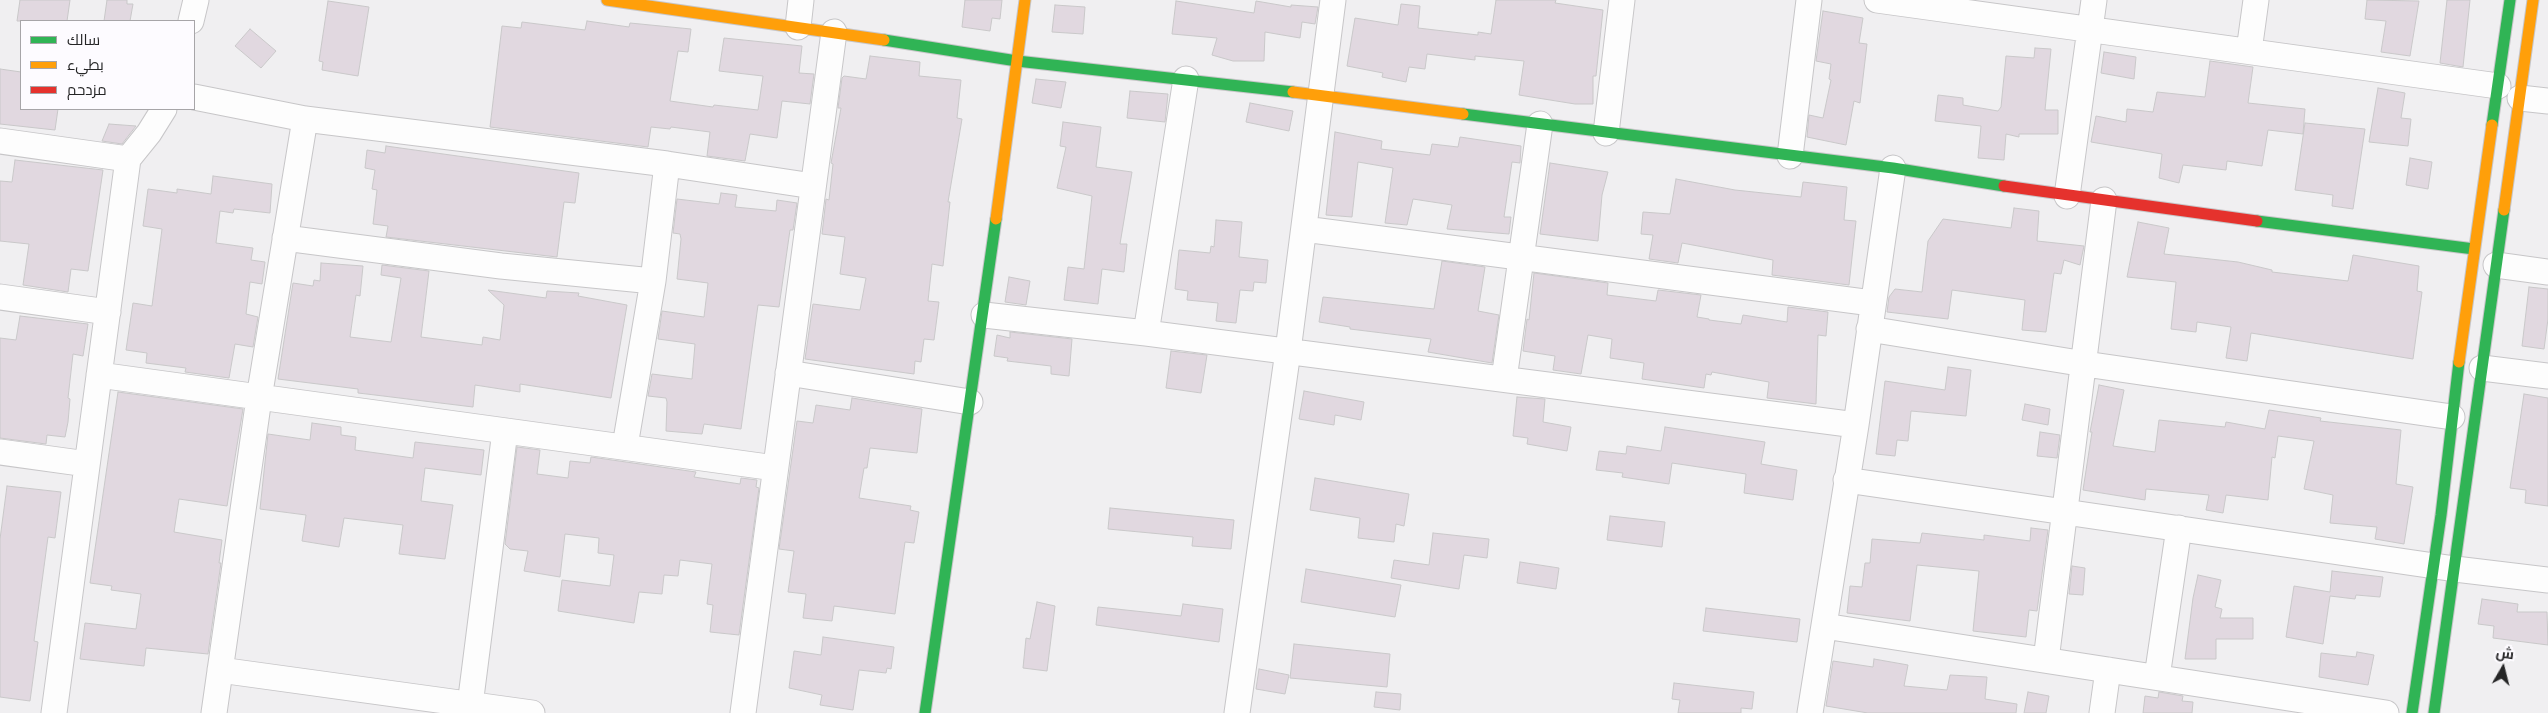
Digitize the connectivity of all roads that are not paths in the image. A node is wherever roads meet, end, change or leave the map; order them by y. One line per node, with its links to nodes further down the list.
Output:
1 (196, 0): 13 (street)
2 (607, 0): 14 (street)
3 (801, 0): 14 (street)
4 (1025, 0): 18 (street)
5 (1333, 0): 21 (street)
6 (1622, 0): 28 (street)
7 (1809, 0): 30 (street)
8 (1877, 0): 15 (street)
9 (2094, 0): 15 (street)
10 (2256, 0): 17 (street)
11 (2510, 0): 20 (street)
12 (2533, 0): 23 (street)
13 (191, 20)
14 (798, 26): 16 (street)
15 (2090, 29): 17 (street); 35 (street)
16 (834, 32): 18 (street); 34 (street)
17 (2249, 51): 20 (street)
18 (1017, 61): 19 (street); 47 (street)
19 (1186, 79): 21 (street); 49 (street)
20 (2498, 86): 39 (street)
21 (1322, 96): 27 (street); 37 (street)
22 (195, 97): 26 (street)
23 (2520, 98): 24 (street); 41 (street)
24 (2548, 101)
25 (163, 110): 31 (street)
26 (305, 118): 32 (street); 38 (street)
27 (1540, 124): 28 (street); 40 (street)
28 (1606, 133): 30 (street)
29 (0, 141): 31 (street)
30 (1790, 156): 33 (street)
31 (128, 159): 46 (street)
32 (667, 164): 34 (street); 43 (street)
33 (1893, 168): 35 (street); 45 (street)
34 (813, 186): 53 (street)
35 (2067, 196): 36 (street)
36 (2104, 200): 39 (street); 51 (street)
37 (1304, 229): 40 (street); 50 (street)
38 (285, 238): 43 (street); 57 (street)
39 (2474, 249): 59 (street)
40 (1520, 258): 45 (street); 56 (street)
41 (2496, 265): 42 (street); 52 (street)
42 (2548, 272)
43 (653, 281): 62 (street)
44 (0, 297): 46 (street)
45 (1872, 303): 48 (street)
46 (108, 312): 54 (street)
47 (984, 315): 49 (street); 58 (street)
48 (1869, 329): 51 (street); 60 (street)
49 (1146, 333): 50 (street)
50 (1288, 352): 56 (street); 82 (street)
51 (2085, 364): 59 (street); 67 (street)
52 (2482, 368): 55 (street); 69 (street)
53 (788, 373): 58 (street); 65 (street)
54 (99, 375): 57 (street); 64 (street)
55 (2548, 376)
56 (1504, 379): 60 (street)
57 (259, 398): 61 (street); 73 (street)
58 (970, 402): 81 (street)
59 (2452, 417): 69 (street)
60 (1856, 425): 66 (street)
61 (505, 431): 62 (street); 76 (street)
62 (625, 446): 65 (street)
63 (0, 452): 64 (street)
64 (88, 464): 77 (street)
65 (775, 468): 80 (street)
66 (1846, 480): 67 (street); 71 (street)
67 (2066, 512): 68 (street); 72 (street)
68 (2179, 528): 69 (street); 75 (street)
69 (2444, 567): 70 (street); 86 (street); 87 (street)
70 (2548, 580)
71 (1824, 626): 72 (street); 83 (street)
72 (2046, 660): 74 (street)
73 (220, 670): 76 (street); 78 (street)
74 (2108, 670): 75 (street); 84 (street)
75 (2157, 677): 85 (street)
76 (470, 708): 79 (street)
77 (54, 713)
78 (214, 713)
79 (532, 713)
80 (743, 713)
81 (924, 713)
82 (1237, 713)
83 (1810, 713)
84 (2102, 713)
85 (2386, 713)
86 (2412, 713)
87 (2434, 713)

